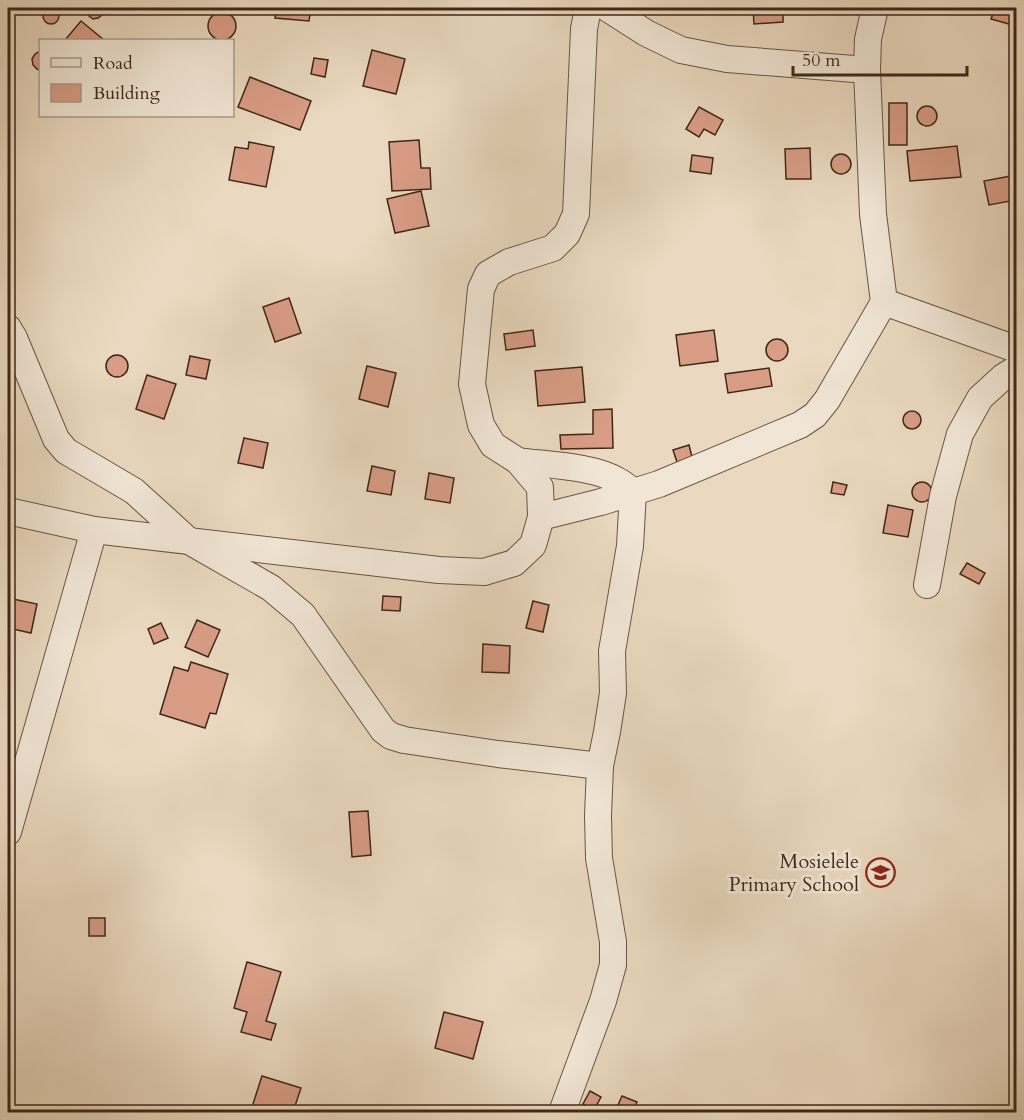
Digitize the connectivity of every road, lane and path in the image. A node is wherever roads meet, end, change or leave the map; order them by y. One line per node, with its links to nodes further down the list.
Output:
1 (588, 8): 9 (street)
2 (607, 8): 4 (street)
3 (875, 8): 4 (street)
4 (867, 70): 5 (street)
5 (884, 302): 7 (street); 10 (street)
6 (8, 328): 14 (street)
7 (1017, 349)
8 (1017, 369): 15 (street)
9 (518, 461): 10 (street); 12 (street)
10 (633, 492): 12 (street); 16 (street)
11 (8, 511): 13 (street)
12 (541, 517): 14 (street)
13 (94, 530): 14 (street); 17 (street)
14 (189, 541): 16 (street)
15 (927, 585)
16 (600, 766): 18 (street)
17 (8, 832)
18 (562, 1113)

